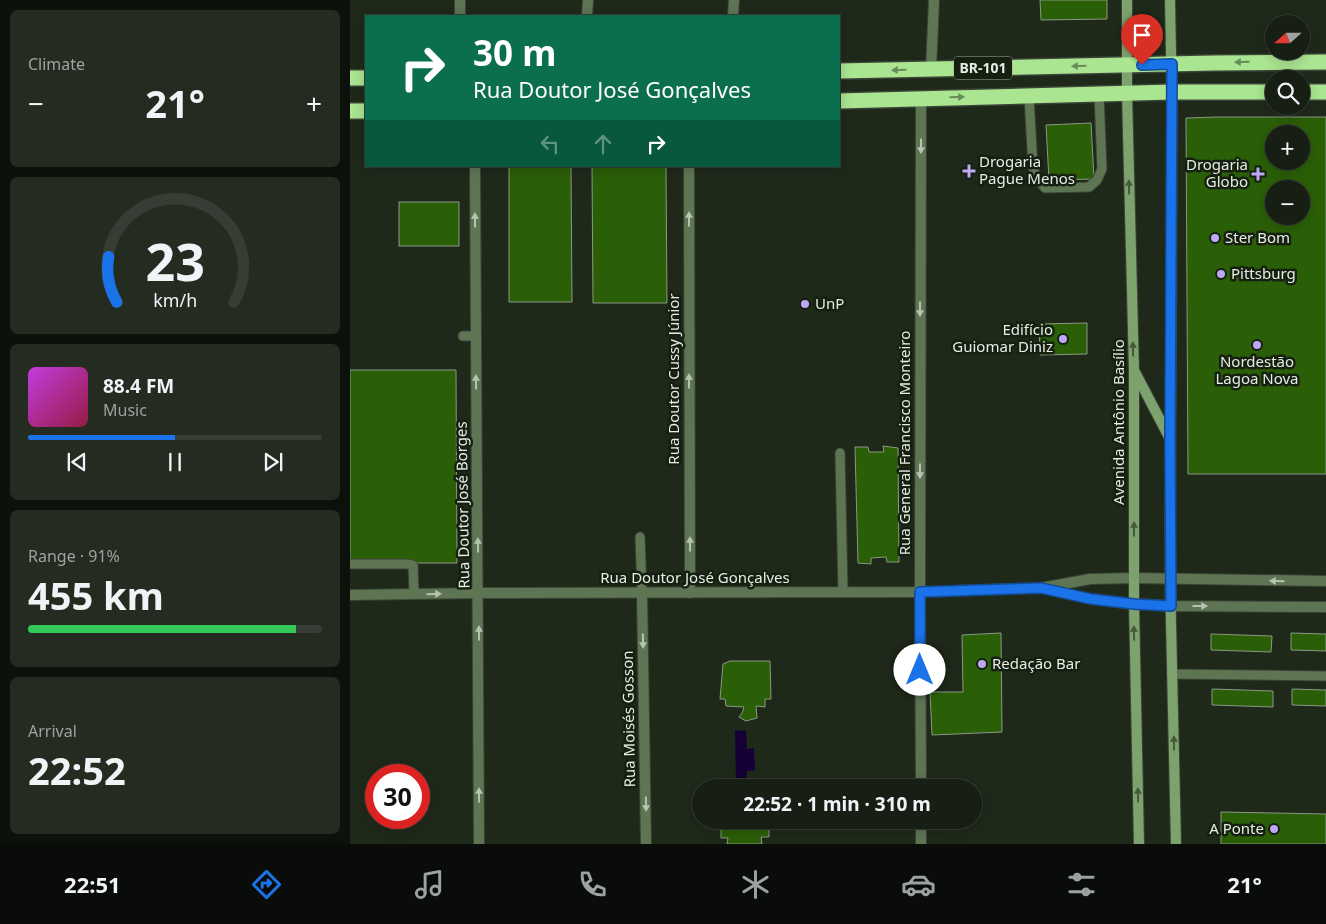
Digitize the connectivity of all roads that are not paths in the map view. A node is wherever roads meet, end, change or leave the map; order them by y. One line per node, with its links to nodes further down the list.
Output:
1 (460, 0): 7 (street)
2 (588, 0): 8 (street)
3 (734, 0): 9 (street)
4 (934, 0): 13 (street)
5 (1127, 0): 12 (main road, Avenida Antônio Basílio)
6 (1170, 0): 11 (main road)
7 (460, 15)
8 (587, 15)
9 (733, 15)
10 (1326, 62): 11 (highway, BR-101, one-way to 11)
11 (1172, 64): 12 (highway, BR-101); 17 (main road)
12 (1127, 65): 13 (highway, BR-101, one-way to 13); 21 (main road, Avenida Antônio Basílio)
13 (931, 70): 14 (highway, BR-101, one-way to 14)
14 (840, 71)
15 (350, 78): 16 (highway)
16 (365, 78)
17 (1172, 92): 18 (highway, BR-101); 21 (highway, BR-101); 33 (main road)
18 (1265, 92)
19 (1310, 92): 20 (highway)
20 (1326, 92)
21 (1127, 93): 22 (highway, BR-101); 32 (main road, Avenida Antônio Basílio, one-way to 21)
22 (1099, 94): 23 (highway, BR-101); 23 (lane)
23 (1029, 96): 24 (highway, BR-101, one-way to 23)
24 (921, 98): 25 (highway, BR-101); 42 (street, Rua General Francisco Monteiro, one-way to 42)
25 (840, 101)
26 (350, 111): 27 (highway)
27 (365, 111)
28 (474, 167): 31 (street, Rua Doutor José Borges, one-way to 28)
29 (689, 167): 45 (street, Rua Doutor Cussy Júnior, one-way to 29)
30 (463, 336): 31 (lane)
31 (476, 336): 43 (street, Rua Doutor José Borges, one-way to 31)
32 (1134, 371): 33 (main road); 37 (main road, Avenida Antônio Basílio, one-way to 32)
33 (1170, 440): 38 (main road)
34 (840, 453): 41 (lane)
35 (640, 537): 44 (lane)
36 (350, 564): 46 (lane)
37 (1134, 578): 38 (street, Rua Doutor José Gonçalves); 40 (street, Rua Doutor José Gonçalves); 48 (main road, Avenida Antônio Basílio)
38 (1170, 579): 39 (street, Rua Doutor José Gonçalves, one-way to 38); 49 (main road)
39 (1326, 581)
40 (1041, 588): 42 (street, Rua Doutor José Gonçalves); 48 (street, Rua Doutor José Gonçalves)
41 (843, 592): 42 (street, Rua Doutor José Gonçalves); 45 (street, Rua Doutor José Gonçalves)
42 (920, 592): 53 (street, Rua General Francisco Monteiro)
43 (478, 593): 44 (street, Rua Doutor José Gonçalves); 46 (street, Rua Doutor José Gonçalves, one-way to 43); 55 (street, Rua Doutor José Borges, one-way to 43)
44 (642, 593): 45 (street, Rua Doutor José Gonçalves); 56 (street, Rua Moisés Gosson, one-way to 56)
45 (690, 593)
46 (414, 594): 47 (street, Rua Doutor José Gonçalves)
47 (350, 595)
48 (1134, 604): 49 (street, Rua Doutor José Gonçalves); 58 (main road, Avenida Antônio Basílio, one-way to 48)
49 (1171, 606): 50 (street, Rua Doutor José Gonçalves, one-way to 50); 51 (main road)
50 (1326, 607)
51 (1172, 674): 52 (lane); 59 (main road, one-way to 51)
52 (1326, 676)
53 (920, 779)
54 (921, 829): 57 (street)
55 (480, 844)
56 (646, 844)
57 (921, 844)
58 (1138, 844)
59 (1176, 844)

